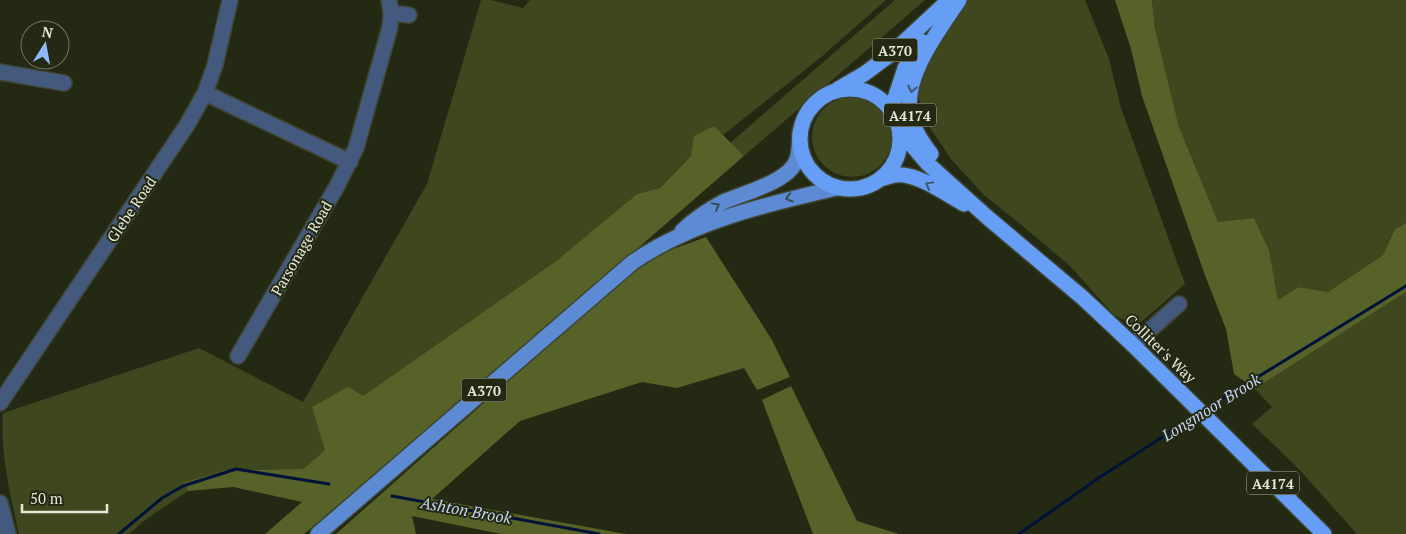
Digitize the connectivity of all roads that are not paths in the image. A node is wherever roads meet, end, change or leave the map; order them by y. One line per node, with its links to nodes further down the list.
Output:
1 (230, 0): 9 (street, Glebe Road)
2 (949, 0): 8 (highway, A370)
3 (958, 0): 10 (highway, A370); 16 (highway, A4174, one-way to 16)
4 (390, 6): 5 (street, Parsonage Road); 13 (street, Parsonage Road)
5 (409, 15)
6 (0, 72): 7 (street)
7 (64, 83)
8 (835, 91): 10 (highway); 12 (highway)
9 (205, 93): 13 (street); 21 (street, Glebe Road)
10 (891, 110): 11 (highway)
11 (898, 125): 14 (highway); 16 (highway, Colliter's Way)
12 (800, 132): 15 (highway); 17 (main road, A370, one-way to 12)
13 (350, 162): 20 (street, Parsonage Road)
14 (880, 180): 15 (highway); 16 (highway, Colliter's Way, one-way to 14)
15 (837, 188): 17 (main road, A370, one-way to 17)
16 (987, 217): 19 (highway, Colliter's Way / A4174)
17 (678, 235): 24 (main road, A370)
18 (1179, 304): 19 (street)
19 (1133, 345): 25 (highway, Colliter's Way / A4174)
20 (238, 356)
21 (0, 403)
22 (0, 503): 23 (street)
23 (8, 534)
24 (318, 534)
25 (1324, 534)

